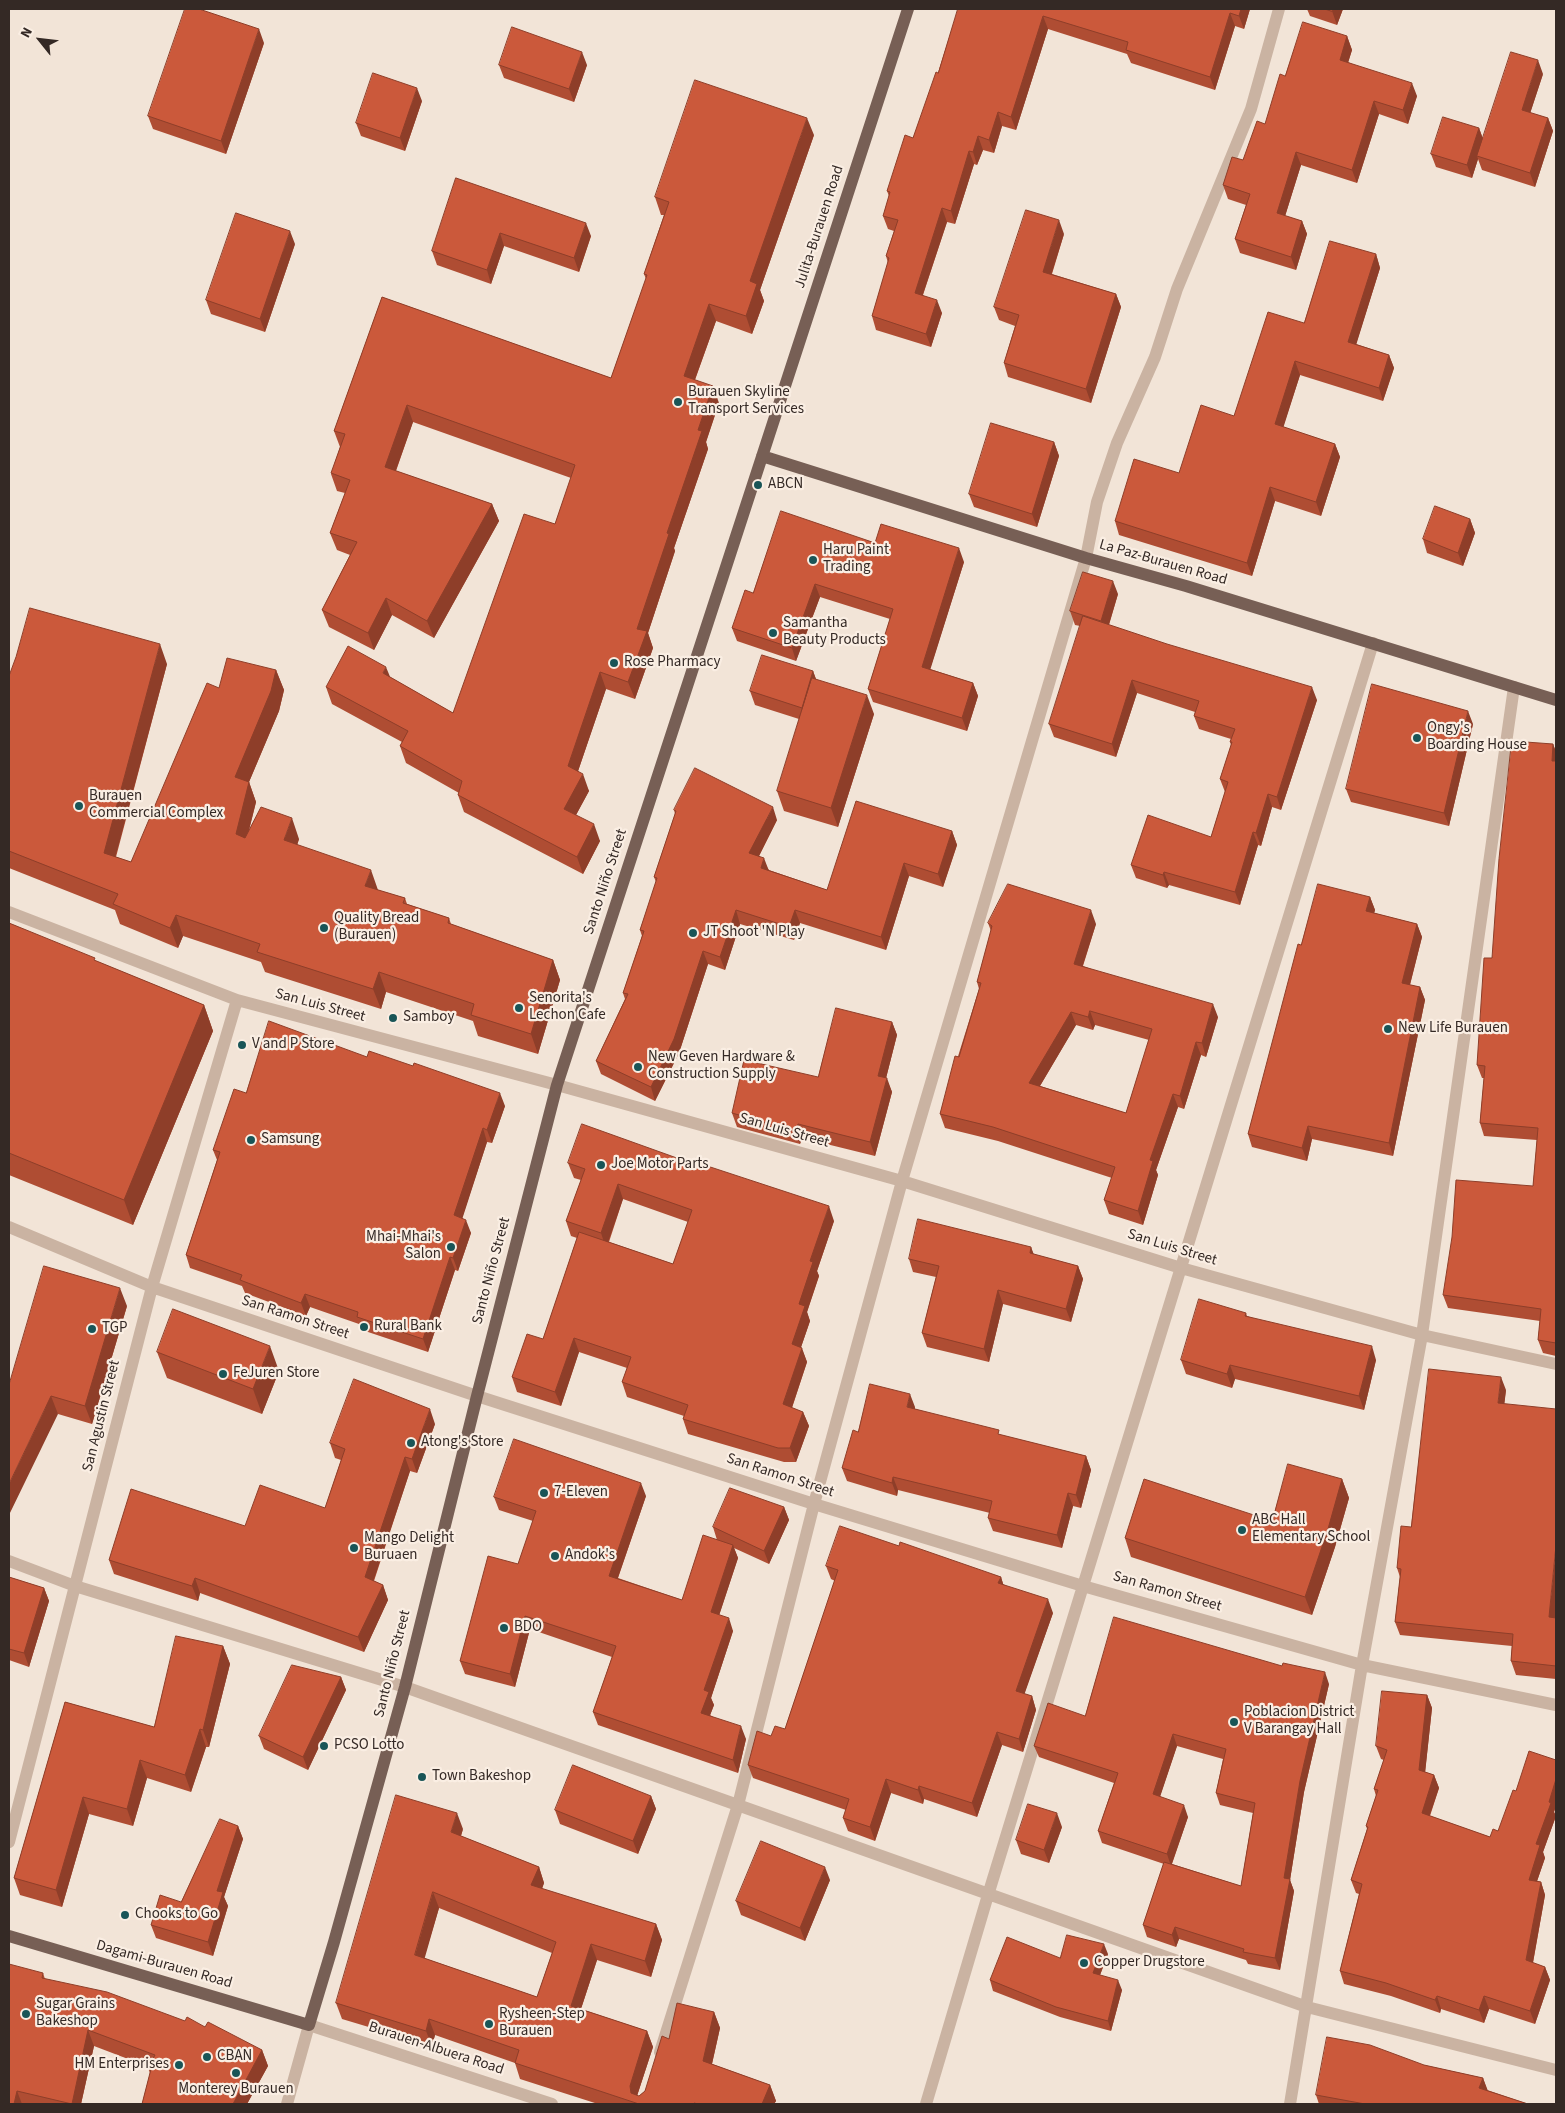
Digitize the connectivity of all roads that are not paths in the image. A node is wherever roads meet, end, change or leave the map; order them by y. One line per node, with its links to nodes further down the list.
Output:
1 (908, 9): 3 (main road, Julita-Burauen Road)
2 (1279, 9): 4 (street)
3 (762, 456): 4 (main road, La Paz-Burauen Road); 10 (main road, Santo Niño Street)
4 (1086, 558): 5 (main road, La Paz-Burauen Road); 11 (street)
5 (1373, 643): 6 (main road, La Paz-Burauen Road); 13 (street)
6 (1514, 687): 7 (main road, La Paz-Burauen Road); 15 (street)
7 (1556, 700)
8 (9, 912): 9 (street, San Luis Street)
9 (237, 1000): 10 (street, San Luis Street); 14 (street, San Agustin Street)
10 (557, 1085): 11 (street, San Luis Street); 17 (main road, Santo Niño Street)
11 (902, 1181): 13 (street, San Luis Street); 18 (street)
12 (9, 1227): 14 (street, San Ramon Street)
13 (1181, 1268): 15 (street, San Luis Street); 21 (street)
14 (152, 1287): 17 (street, San Ramon Street); 20 (street, San Agustin Street)
15 (1422, 1335): 16 (street, San Luis Street); 22 (street)
16 (1556, 1364)
17 (477, 1396): 18 (street, San Ramon Street); 23 (main road, Santo Niño Street)
18 (814, 1504): 21 (street, San Ramon Street); 25 (street)
19 (9, 1561): 20 (street)
20 (75, 1586): 23 (street); 26 (street, San Agustin Street)
21 (1083, 1586): 22 (street, San Ramon Street); 27 (street)
22 (1362, 1665): 24 (street, San Ramon Street); 29 (street)
23 (405, 1687): 25 (street); 30 (main road, Santo Niño Street)
24 (1556, 1705)
25 (738, 1805): 27 (street); 31 (street)
26 (9, 1842)
27 (988, 1895): 29 (street); 35 (street)
28 (9, 1936): 30 (main road, Dagami-Burauen Road)
29 (1307, 2007): 32 (street); 36 (street)
30 (309, 2025): 33 (street, Santo Niño Street); 34 (street, Burauen-Albuera Road)
31 (655, 2067)
32 (1556, 2070)
33 (287, 2104)
34 (552, 2104)
35 (926, 2104)
36 (1290, 2104)

